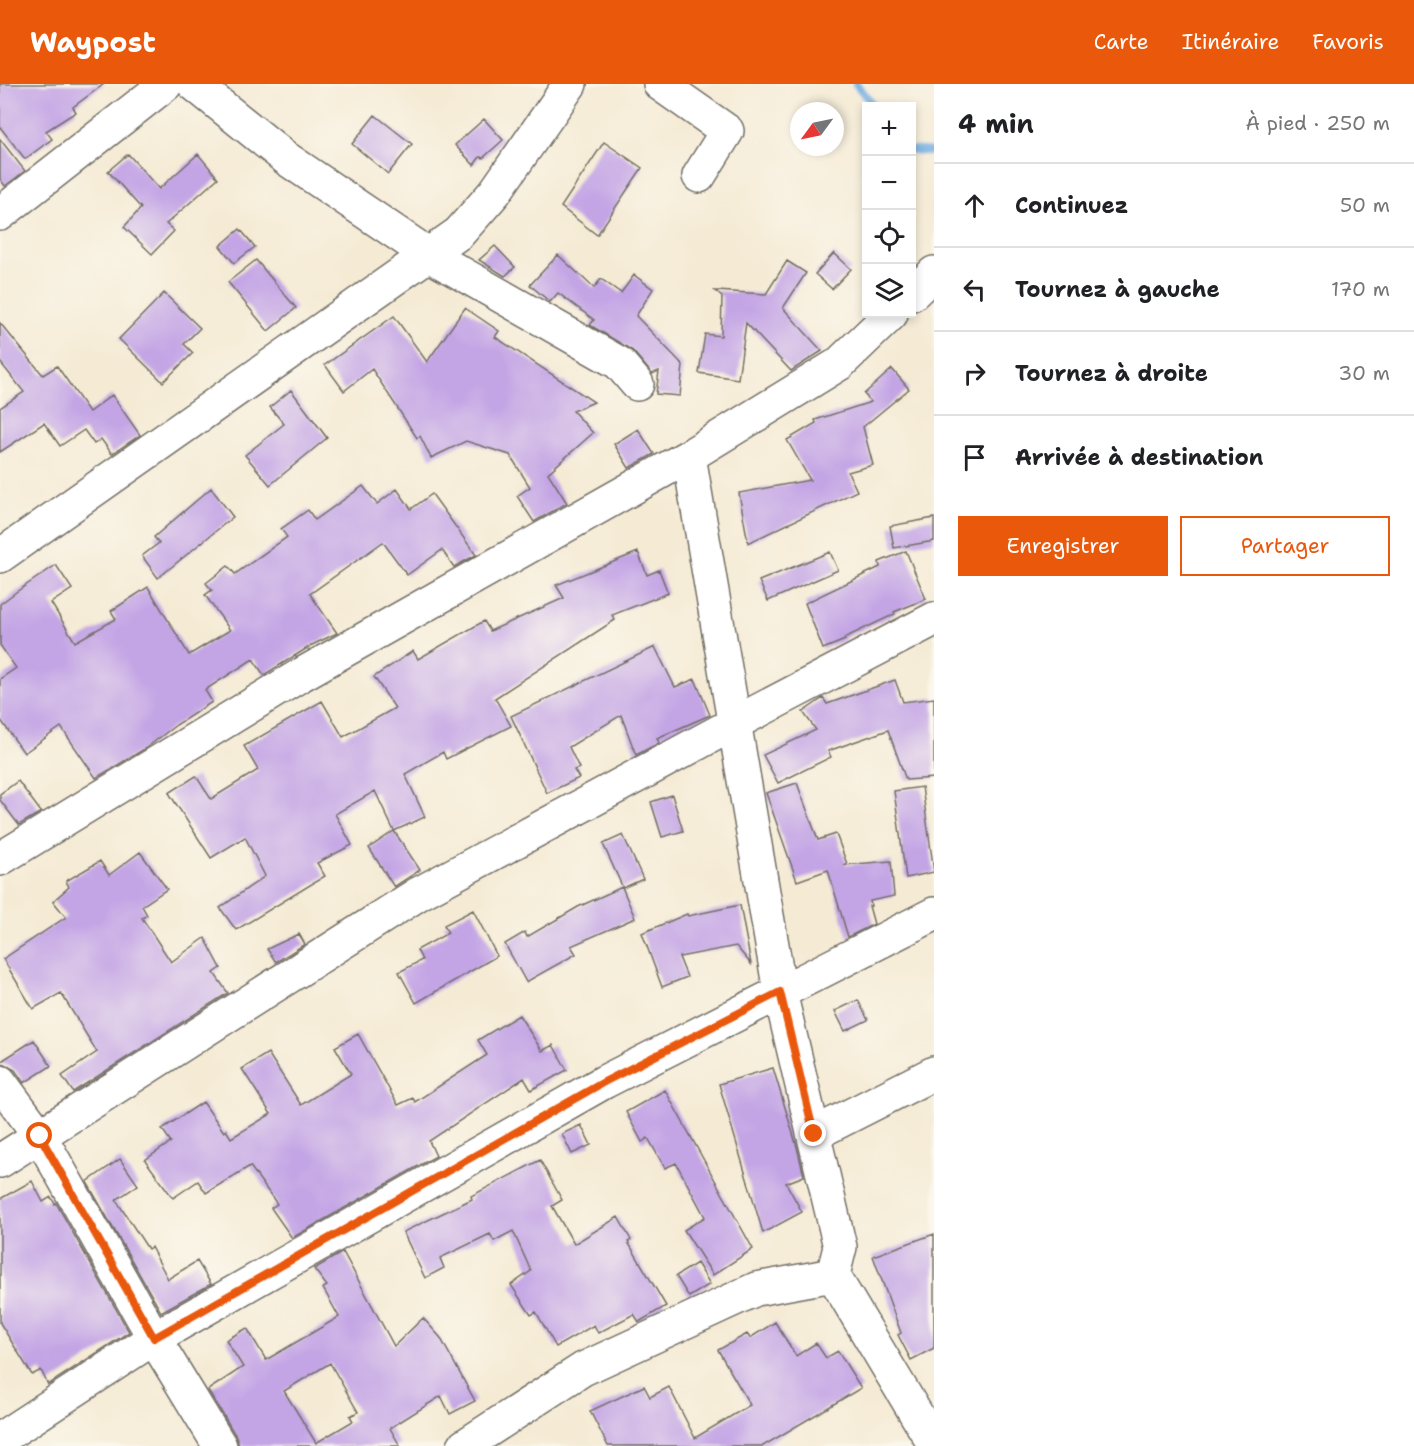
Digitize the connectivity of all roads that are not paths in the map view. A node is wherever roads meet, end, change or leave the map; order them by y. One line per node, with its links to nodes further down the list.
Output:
1 (166, 84): 6 (street)
2 (194, 84): 7 (street)
3 (660, 84): 5 (street)
4 (559, 88): 7 (street)
5 (699, 176)
6 (0, 214)
7 (429, 255): 11 (street); 13 (street)
8 (934, 273): 9 (street)
9 (916, 290)
10 (887, 318): 12 (street)
11 (637, 384)
12 (689, 456): 15 (street); 16 (street)
13 (0, 556)
14 (934, 620): 15 (street)
15 (735, 723): 18 (street); 22 (street)
16 (0, 859)
17 (934, 914): 18 (street)
18 (780, 992): 21 (street); 25 (street)
19 (934, 1073): 21 (street)
20 (0, 1082): 22 (street)
21 (814, 1134): 24 (street)
22 (40, 1136): 23 (street); 25 (street)
23 (0, 1161)
24 (833, 1275): 27 (street); 29 (street)
25 (154, 1338): 26 (street); 28 (street)
26 (0, 1439)
27 (934, 1444)
28 (220, 1446)
29 (464, 1446)

